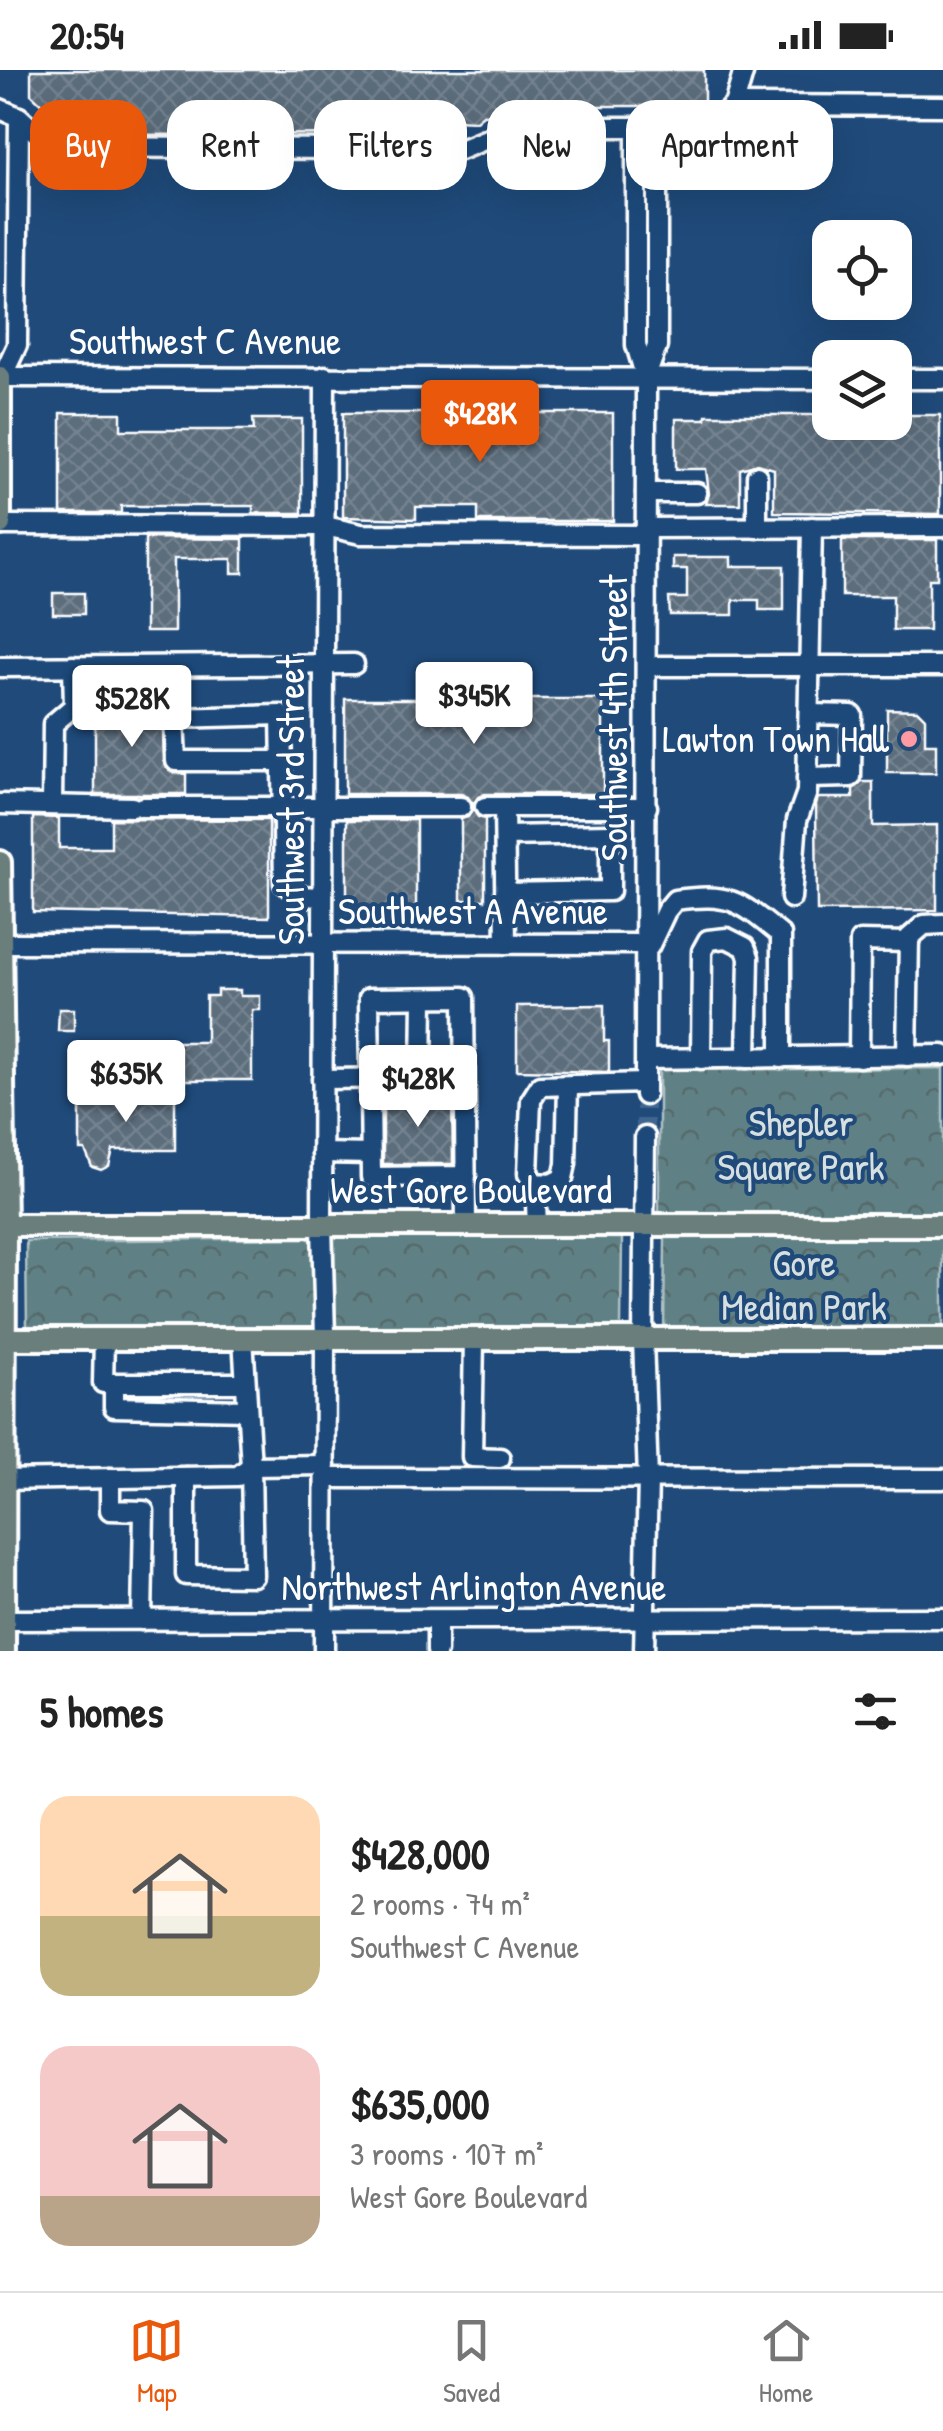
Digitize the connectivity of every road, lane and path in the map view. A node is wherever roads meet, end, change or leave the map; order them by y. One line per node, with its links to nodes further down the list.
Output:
1 (744, 70): 2 (street)
2 (736, 100)
3 (833, 106): 4 (street)
4 (943, 106)
5 (0, 109): 6 (street)
6 (19, 117): 7 (street); 10 (street)
7 (626, 127)
8 (636, 190): 12 (street, Southwest 4th Street)
9 (657, 190): 12 (street, Southwest 4th Street)
10 (1, 375): 11 (street, Southwest C Avenue); 19 (main road)
11 (325, 376): 12 (street, Southwest C Avenue); 20 (street, Southwest 3rd Street)
12 (646, 378): 13 (street, Southwest C Avenue); 17 (street, Southwest 4th Street)
13 (812, 379)
14 (912, 379): 15 (street)
15 (943, 379)
16 (757, 476): 22 (street)
17 (646, 493): 18 (street); 24 (street, Southwest 4th Street)
18 (697, 493)
19 (0, 524): 20 (street)
20 (325, 526): 24 (street); 25 (street, Southwest 3rd Street)
21 (943, 527): 23 (street)
22 (756, 528): 23 (street); 24 (street)
23 (812, 528): 32 (street)
24 (646, 531): 29 (street, Southwest 4th Street)
25 (324, 664): 26 (street); 28 (street); 41 (street, Southwest 3rd Street)
26 (354, 664)
27 (73, 666): 28 (street); 31 (street); 38 (street)
28 (174, 666): 34 (street)
29 (647, 666): 32 (street); 40 (street, Southwest 4th Street)
30 (943, 666): 32 (street)
31 (0, 667)
32 (811, 667): 33 (street)
33 (810, 714): 36 (street); 36 (street)
34 (174, 718): 35 (street); 35 (street)
35 (282, 761): 42 (street)
36 (807, 778): 47 (street)
37 (0, 804): 38 (street)
38 (52, 804): 42 (street)
39 (461, 806): 41 (street)
40 (646, 806): 43 (street); 53 (street, Southwest 4th Street)
41 (324, 807): 42 (street); 46 (street, Southwest 3rd Street)
42 (283, 808): 46 (street)
43 (505, 836): 45 (street); 45 (street)
44 (0, 862): 50 (main road)
45 (506, 893): 52 (street)
46 (323, 897): 51 (street, Southwest 3rd Street)
47 (792, 898)
48 (943, 924): 49 (street)
49 (909, 942): 55 (street); 56 (street)
50 (1, 943): 51 (street, Southwest A Avenue); 70 (main road)
51 (323, 943): 52 (street, Southwest A Avenue); 63 (street, Southwest 3rd Street)
52 (506, 944): 53 (street, Southwest A Avenue)
53 (646, 949): 60 (street); 61 (street, Southwest 4th Street)
54 (422, 998): 62 (street); 62 (street); 68 (street)
55 (859, 1056): 56 (street); 60 (street)
56 (907, 1056): 57 (street)
57 (943, 1056)
58 (701, 1058): 59 (street); 59 (street); 61 (street)
59 (747, 1058): 60 (street)
60 (781, 1058)
61 (646, 1059): 64 (street, Southwest 4th Street)
62 (370, 1078): 63 (street); 67 (street)
63 (322, 1079): 66 (street, Southwest 3rd Street)
64 (568, 1086): 69 (street); 69 (street)
65 (645, 1137): 74 (street)
66 (322, 1153): 67 (street); 71 (street, Southwest 3rd Street)
67 (370, 1154): 68 (street)
68 (466, 1176): 72 (street)
69 (536, 1183): 73 (street)
70 (3, 1225): 71 (main road, West Gore Boulevard); 82 (main road)
71 (322, 1225): 72 (main road, West Gore Boulevard); 77 (street, Southwest 3rd Street)
72 (466, 1225): 73 (main road, West Gore Boulevard)
73 (537, 1225): 74 (main road, West Gore Boulevard)
74 (644, 1225): 75 (main road, West Gore Boulevard); 80 (street)
75 (943, 1225)
76 (243, 1338): 77 (main road); 79 (main road); 84 (street)
77 (325, 1338): 78 (main road); 88 (street, Southwest 3rd Street)
78 (474, 1338): 80 (main road); 86 (street)
79 (104, 1339): 82 (main road); 83 (street)
80 (644, 1339): 81 (main road); 92 (street)
81 (943, 1339)
82 (2, 1340): 94 (main road)
83 (114, 1383): 84 (street); 85 (street)
84 (244, 1384): 85 (street)
85 (246, 1410): 87 (street)
86 (500, 1458)
87 (251, 1466): 88 (street); 90 (street); 90 (street)
88 (325, 1471): 92 (street); 97 (street, Southwest 3rd Street)
89 (144, 1477): 90 (street); 91 (street); 95 (street)
90 (186, 1477)
91 (110, 1478): 94 (street); 95 (street)
92 (648, 1479): 93 (street); 101 (street)
93 (943, 1479)
94 (2, 1480): 98 (main road)
95 (144, 1510): 99 (street)
96 (943, 1618): 101 (street, Northwest Arlington Avenue)
97 (324, 1619): 99 (street, Northwest Arlington Avenue); 100 (street, Northwest Arlington Avenue); 103 (street, Southwest 3rd Street)
98 (2, 1620): 99 (street, Northwest Arlington Avenue); 102 (main road)
99 (142, 1620)
100 (437, 1620): 101 (street, Northwest Arlington Avenue); 104 (street)
101 (644, 1620): 105 (street)
102 (4, 1651)
103 (324, 1651)
104 (437, 1651)
105 (644, 1651)

